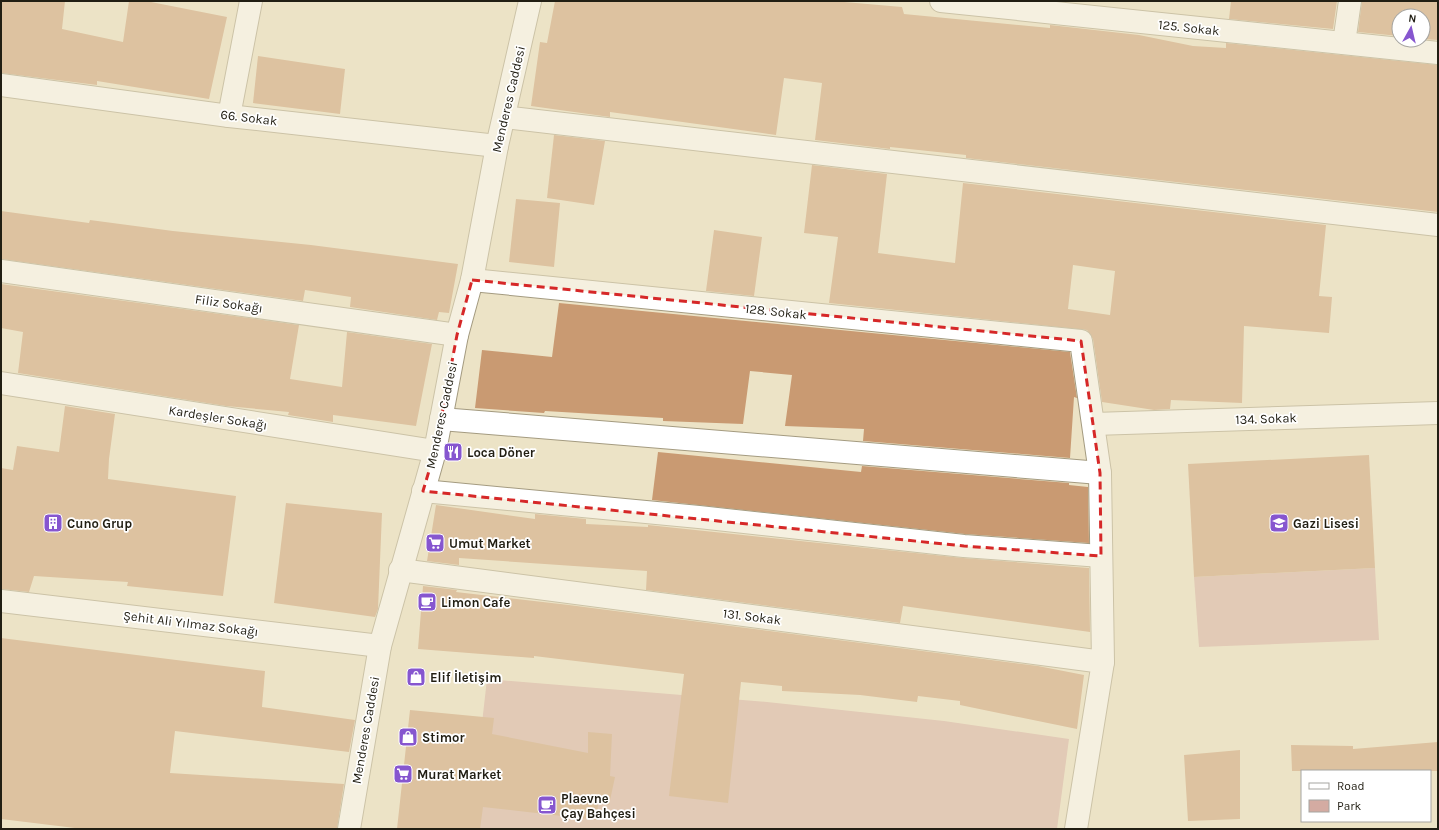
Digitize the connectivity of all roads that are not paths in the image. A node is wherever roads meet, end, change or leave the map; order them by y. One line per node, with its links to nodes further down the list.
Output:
1 (251, 1): 8 (street)
2 (530, 1): 9 (street, Menderes Caddesi)
3 (941, 1): 5 (street, 125. Sokak)
4 (1350, 1): 5 (street)
5 (1344, 43): 6 (street, 125. Sokak)
6 (1438, 53)
7 (1, 85): 8 (street, 66. Sokak)
8 (229, 116): 10 (street, 66. Sokak)
9 (504, 117): 10 (street, Menderes Caddesi); 11 (street)
10 (497, 146): 13 (street, Menderes Caddesi)
11 (1438, 225)
12 (1, 271): 14 (street, Filiz Sokağı)
13 (472, 280): 14 (street, Menderes Caddesi); 18 (street, 128. Sokak)
14 (457, 335): 17 (street, Menderes Caddesi)
15 (1, 383): 19 (street, Kardeşler Sokağı)
16 (1438, 413): 18 (street, 134. Sokak)
17 (441, 419): 19 (street, Menderes Caddesi); 20 (street)
18 (1094, 424): 20 (street)
19 (435, 451): 21 (street, Menderes Caddesi)
20 (1100, 473): 22 (street)
21 (423, 491): 22 (street); 23 (street, Menderes Caddesi)
22 (1101, 556): 26 (street)
23 (400, 570): 25 (street, Menderes Caddesi); 26 (street, 131. Sokak)
24 (1, 600): 25 (street, Şehit Ali Yılmaz Sokağı)
25 (380, 646): 27 (street, Menderes Caddesi)
26 (1103, 662): 28 (street)
27 (349, 829)
28 (1076, 829)

